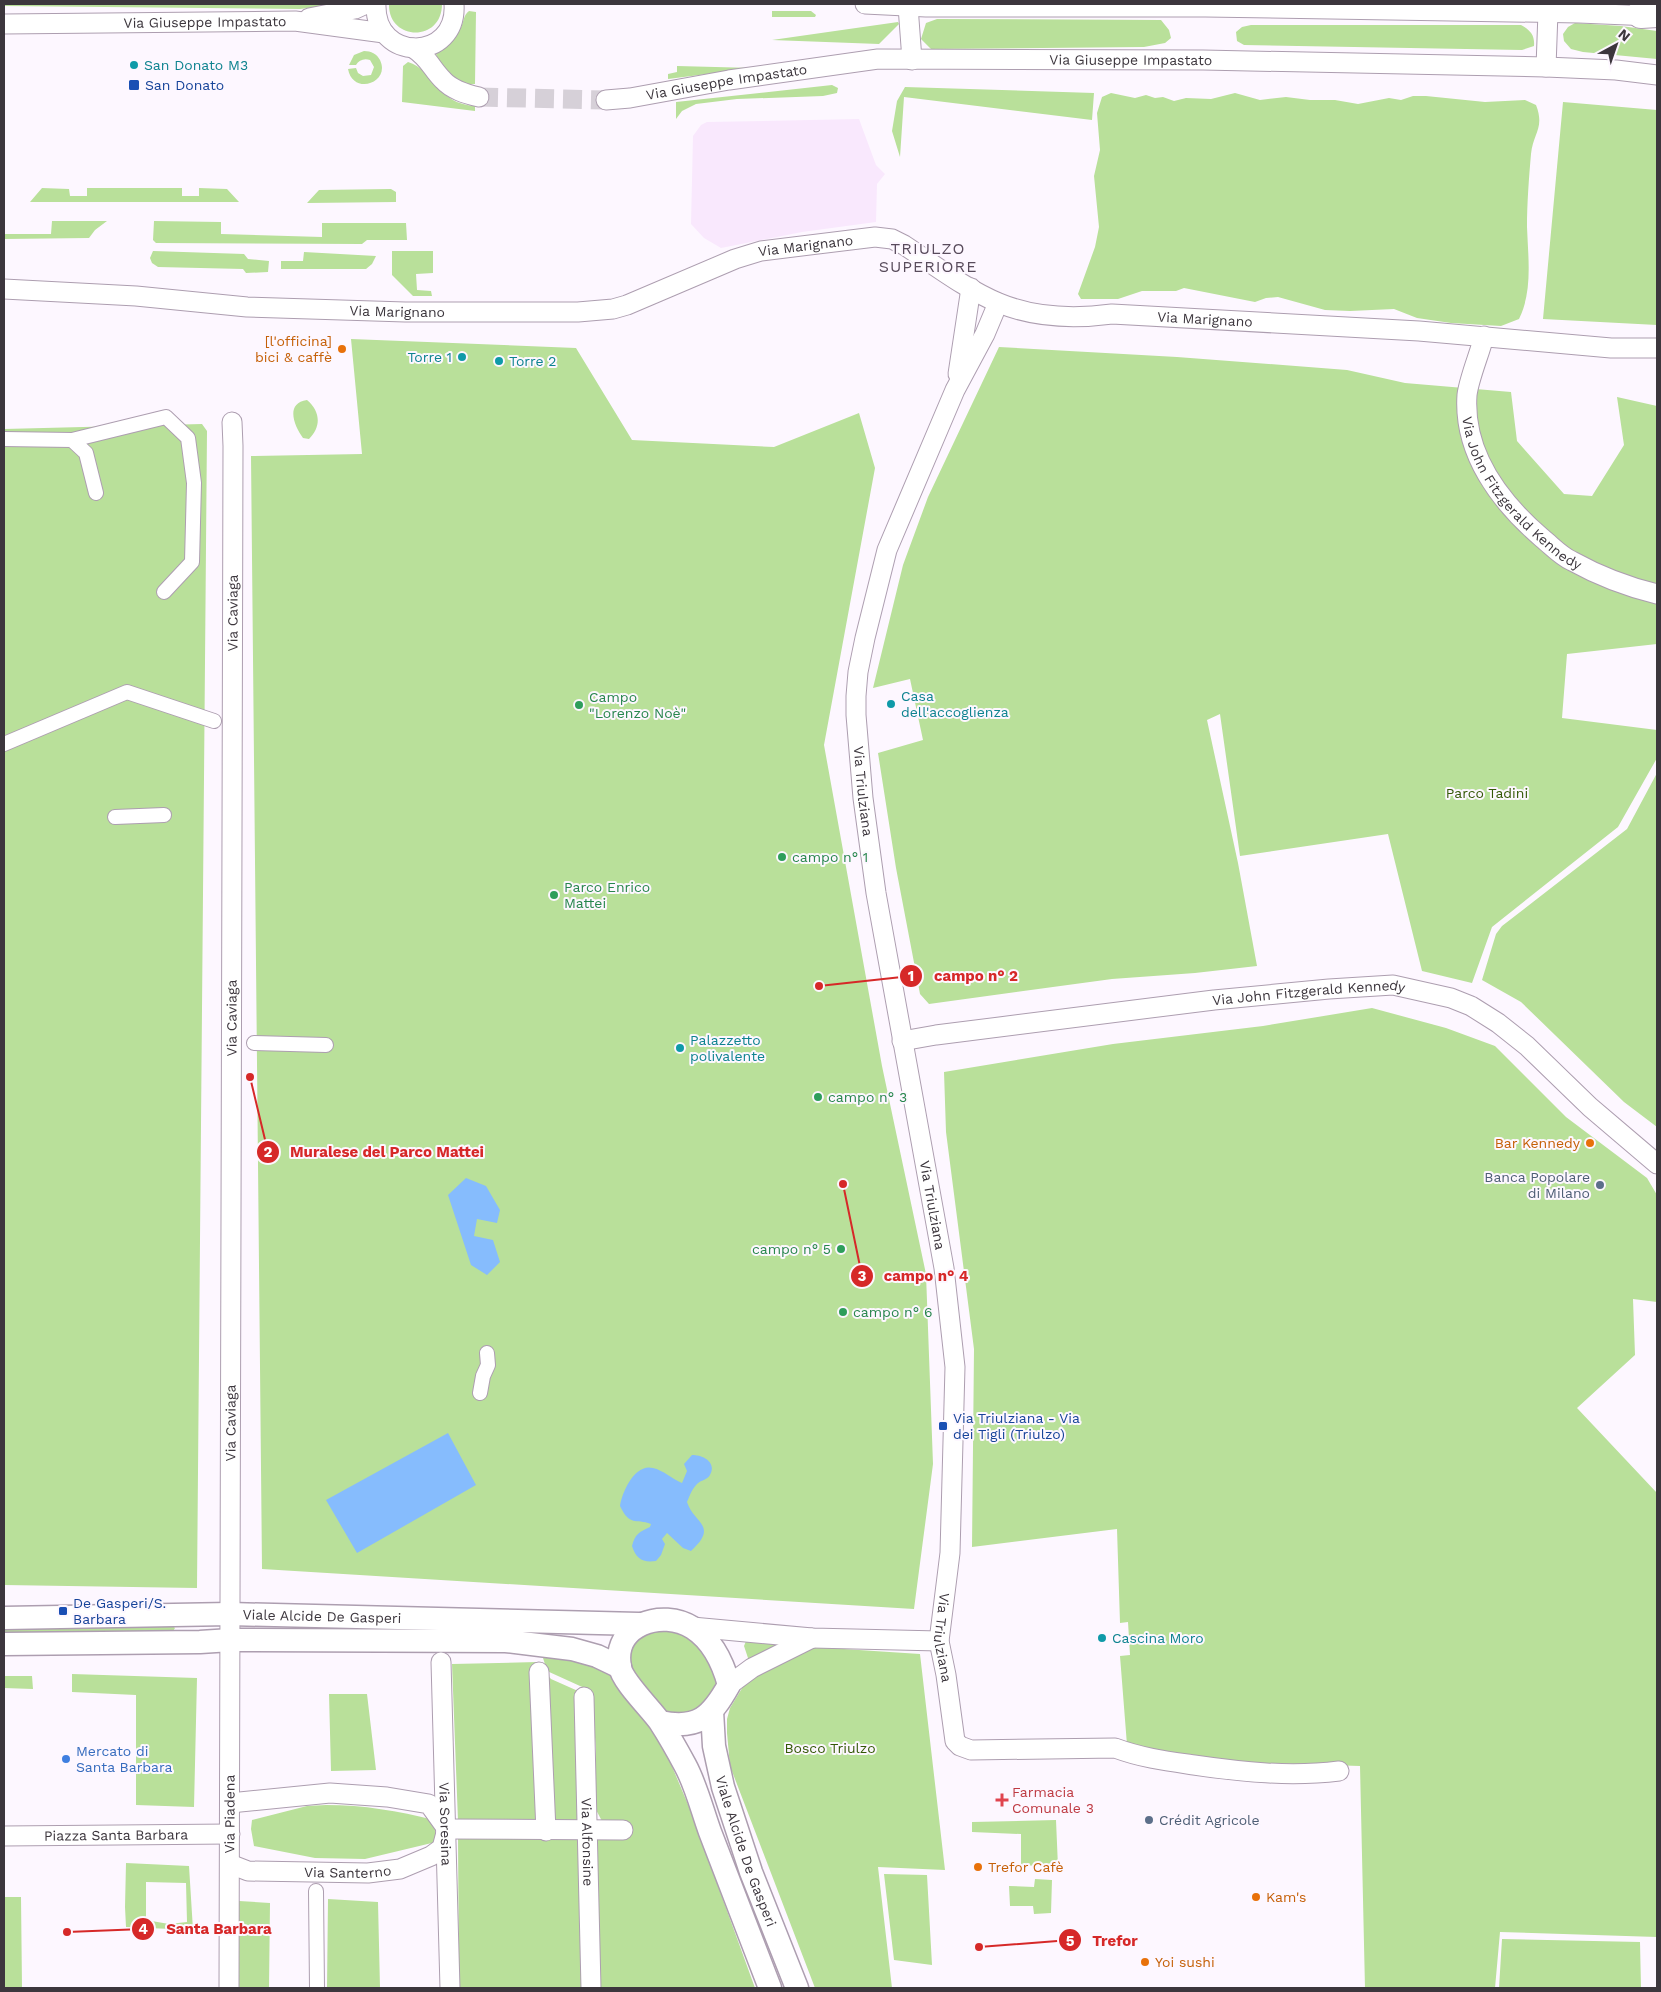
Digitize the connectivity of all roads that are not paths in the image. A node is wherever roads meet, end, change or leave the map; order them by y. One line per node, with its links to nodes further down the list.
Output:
1 (366, 4): 9 (street)
2 (376, 4): 12 (street)
3 (454, 4): 13 (street)
4 (865, 4): 5 (street)
5 (908, 6): 6 (street); 14 (street)
6 (1546, 8): 7 (street); 15 (street)
7 (1652, 15)
8 (4, 19): 10 (street, Via Giuseppe Impastato)
9 (295, 21): 10 (street, Via Giuseppe Impastato); 12 (street, Via Giuseppe Impastato)
10 (24, 23): 11 (street, Via Giuseppe Impastato)
11 (4, 24)
12 (384, 33): 13 (street)
13 (413, 48): 17 (street)
14 (912, 60): 15 (street, Via Giuseppe Impastato); 18 (street, Via Giuseppe Impastato)
15 (1546, 67): 16 (street, Via Giuseppe Impastato)
16 (1657, 75)
17 (479, 97)
18 (606, 100)
19 (971, 288): 20 (street, Via Marignano); 21 (street, Via Marignano); 24 (street, Via Triulziana)
20 (4, 289)
21 (998, 303): 22 (street, Via Marignano); 24 (street, Via Triulziana)
22 (1484, 336): 23 (street, Via Marignano); 30 (street, Via John Fitzgerald Kennedy)
23 (1657, 348)
24 (955, 390): 35 (street, Via Triulziana)
25 (232, 422): 41 (street, Via Caviaga)
26 (4, 439): 27 (street)
27 (72, 440): 28 (street); 29 (street)
28 (96, 493)
29 (164, 592)
30 (1657, 594)
31 (214, 721): 32 (street)
32 (4, 744)
33 (164, 814): 34 (street)
34 (115, 817)
35 (902, 1041): 38 (street, Via John Fitzgerald Kennedy); 47 (street, Via Triulziana)
36 (254, 1043): 37 (street)
37 (326, 1045)
38 (1657, 1164)
39 (487, 1353): 40 (street)
40 (480, 1393)
41 (230, 1614): 42 (street, Viale Alcide De Gasperi); 43 (street, Viale Alcide De Gasperi); 46 (street)
42 (4, 1618)
43 (639, 1624): 44 (street); 50 (street)
44 (692, 1628): 45 (street); 52 (street)
45 (812, 1638): 47 (street); 52 (street)
46 (231, 1640): 48 (street, Viale Alcide De Gasperi); 50 (street, Viale Alcide De Gasperi); 57 (street, Via Piadena)
47 (939, 1641): 56 (street, Via Triulziana)
48 (4, 1644)
49 (441, 1662): 58 (street, Via Soresina)
50 (620, 1667): 55 (street)
51 (539, 1672): 60 (street)
52 (729, 1685): 54 (street)
53 (584, 1697): 61 (street, Via Alfonsine)
54 (712, 1711): 55 (street); 71 (street, Viale Alcide De Gasperi)
55 (660, 1722): 70 (street, Viale Alcide De Gasperi)
56 (1339, 1771)
57 (230, 1803): 58 (street); 62 (street, Via Piadena)
58 (447, 1829): 60 (street); 64 (street, Via Santerno); 68 (street, Via Soresina)
59 (623, 1830): 61 (street)
60 (546, 1831): 61 (street)
61 (586, 1831): 69 (street, Via Alfonsine)
62 (230, 1834): 63 (street, Piazza Santa Barbara); 64 (street, Via Piadena)
63 (4, 1836)
64 (230, 1864): 66 (street, Via Piadena)
65 (316, 1891): 67 (street)
66 (230, 1988)
67 (317, 1988)
68 (450, 1988)
69 (591, 1988)
70 (770, 1988)
71 (797, 1988)

